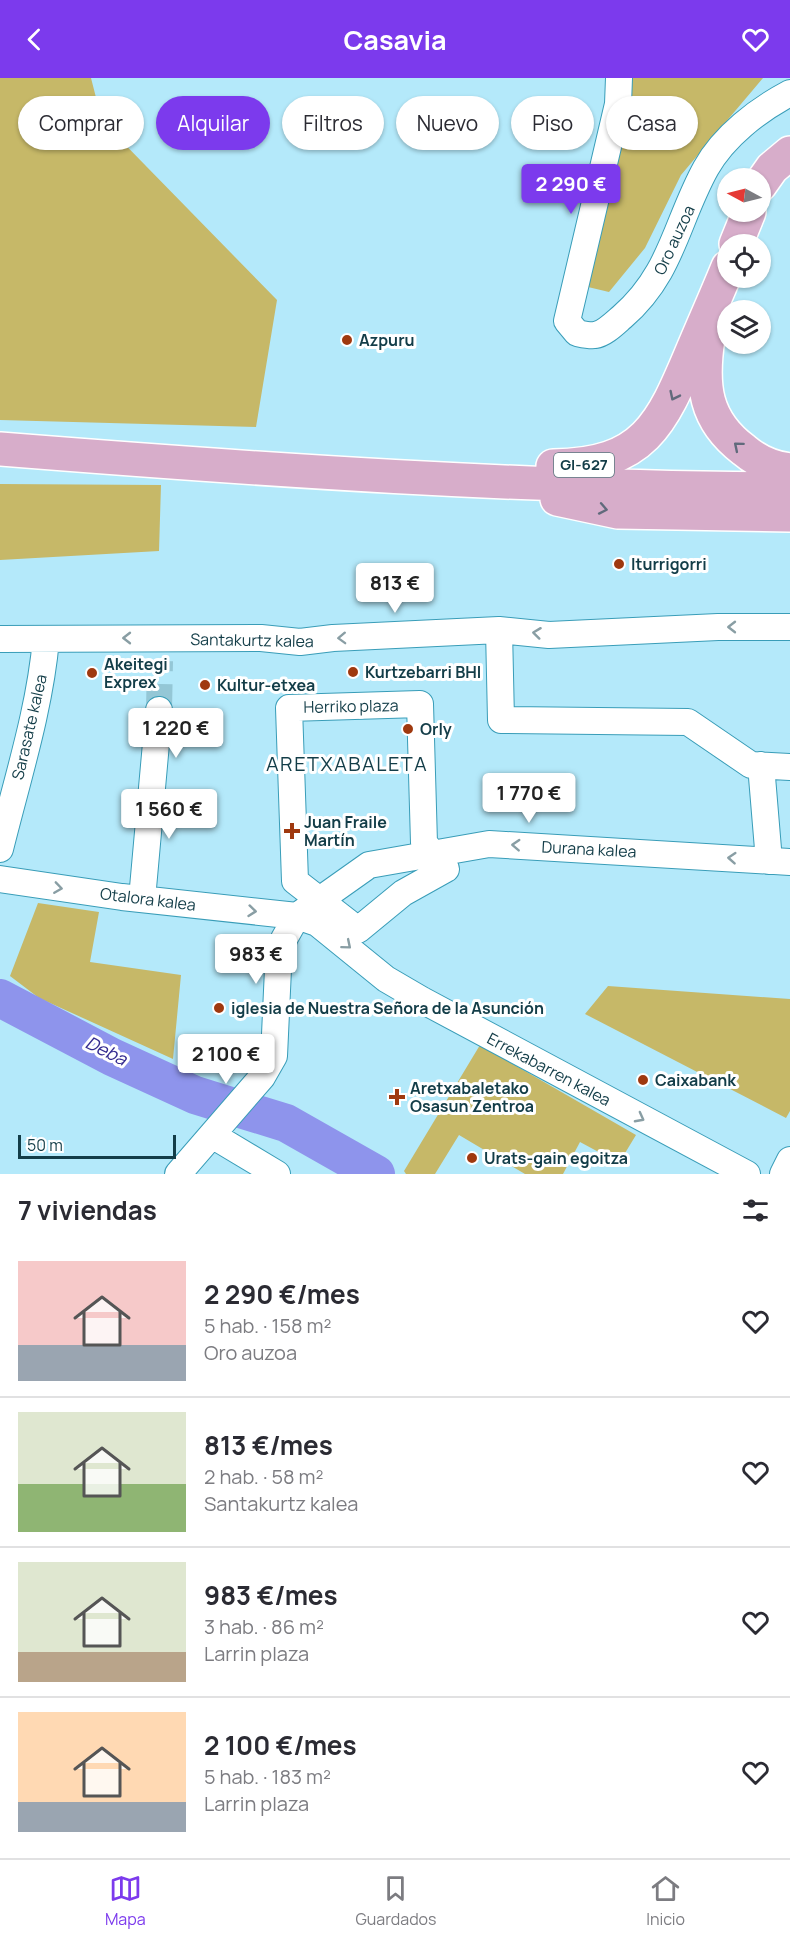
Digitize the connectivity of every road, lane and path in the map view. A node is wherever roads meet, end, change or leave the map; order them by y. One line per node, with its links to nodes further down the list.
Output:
1 (619, 78): 2 (street, Oro auzoa)
2 (790, 93)
3 (790, 153): 4 (main road)
4 (771, 169)
5 (719, 288): 6 (main road, GI-627)
6 (713, 304): 8 (main road, GI-627, one-way to 6); 9 (main road, GI-627, one-way to 9)
7 (0, 448): 9 (main road, GI-627)
8 (790, 470)
9 (366, 476): 10 (main road, GI-627)
10 (507, 482): 11 (main road, GI-627); 12 (main road, GI-627, one-way to 12)
11 (790, 489)
12 (790, 515)
13 (790, 627): 14 (street, Santakurtz kalea, one-way to 14)
14 (499, 630): 16 (street, Santakurtz kalea, one-way to 16); 18 (street)
15 (0, 639): 16 (street, Santakurtz kalea)
16 (46, 639): 20 (street, Sarasate kalea)
17 (159, 710): 24 (street)
18 (761, 765): 19 (street); 22 (street)
19 (790, 767)
20 (0, 849)
21 (433, 854): 22 (street, Durana kalea, one-way to 21); 25 (street, Durana kalea); 25 (street, Herriko plaza); 25 (street, Herriko plaza)
22 (779, 861)
23 (0, 879): 24 (street, Otalora kalea, one-way to 24)
24 (142, 899): 26 (street, Otalora kalea, one-way to 26)
25 (319, 900): 26 (street, Durana kalea)
26 (297, 916): 27 (street); 31 (street, Errekabarren kalea, one-way to 31)
27 (217, 1129): 29 (street); 30 (street)
28 (790, 1160): 32 (street)
29 (178, 1174)
30 (277, 1174)
31 (747, 1174)
32 (783, 1174)

